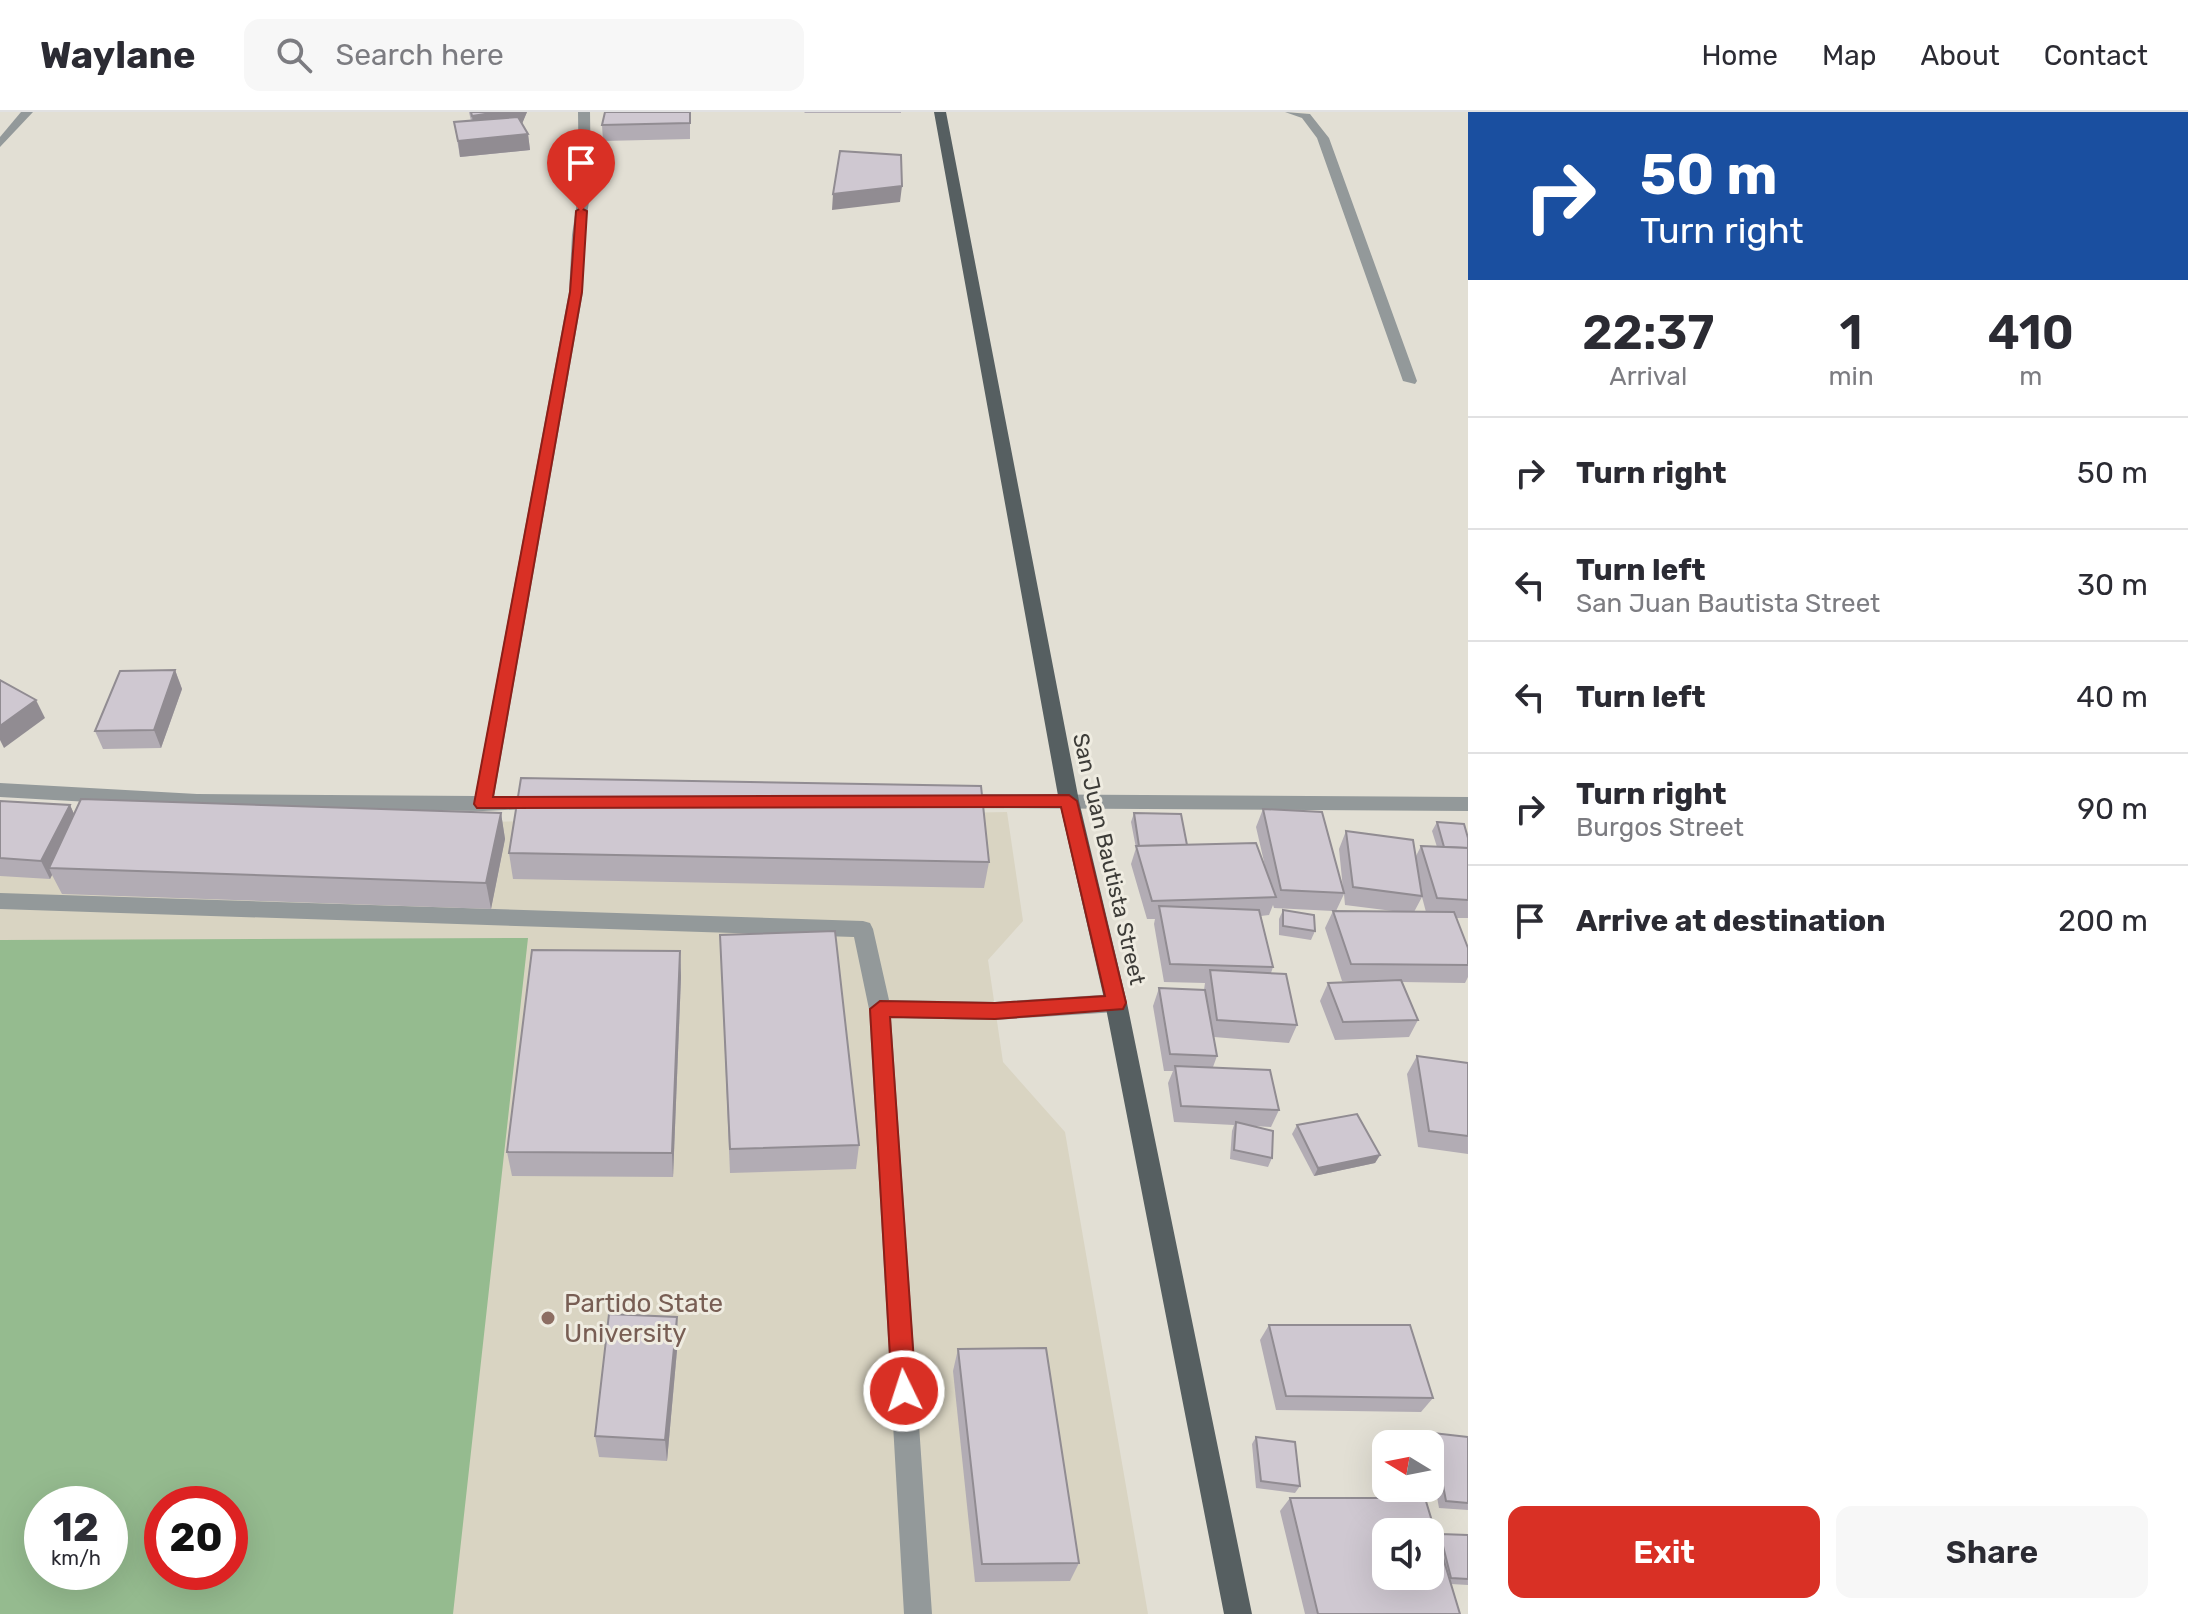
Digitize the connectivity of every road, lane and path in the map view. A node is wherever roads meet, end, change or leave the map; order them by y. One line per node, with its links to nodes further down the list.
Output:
1 (27, 112): 5 (street)
2 (584, 112): 11 (street)
3 (940, 112): 8 (main road, San Juan Bautista Street)
4 (1291, 112): 6 (street)
5 (0, 144)
6 (1410, 381)
7 (0, 790): 11 (street)
8 (1069, 801): 9 (street); 12 (street); 14 (main road, San Juan Bautista Street)
9 (942, 802)
10 (562, 803): 11 (street)
11 (483, 804)
12 (1468, 804)
13 (0, 901): 15 (street)
14 (1116, 1003): 15 (street); 17 (main road, San Juan Bautista Street)
15 (880, 1009): 16 (street)
16 (918, 1614)
17 (1238, 1614)

